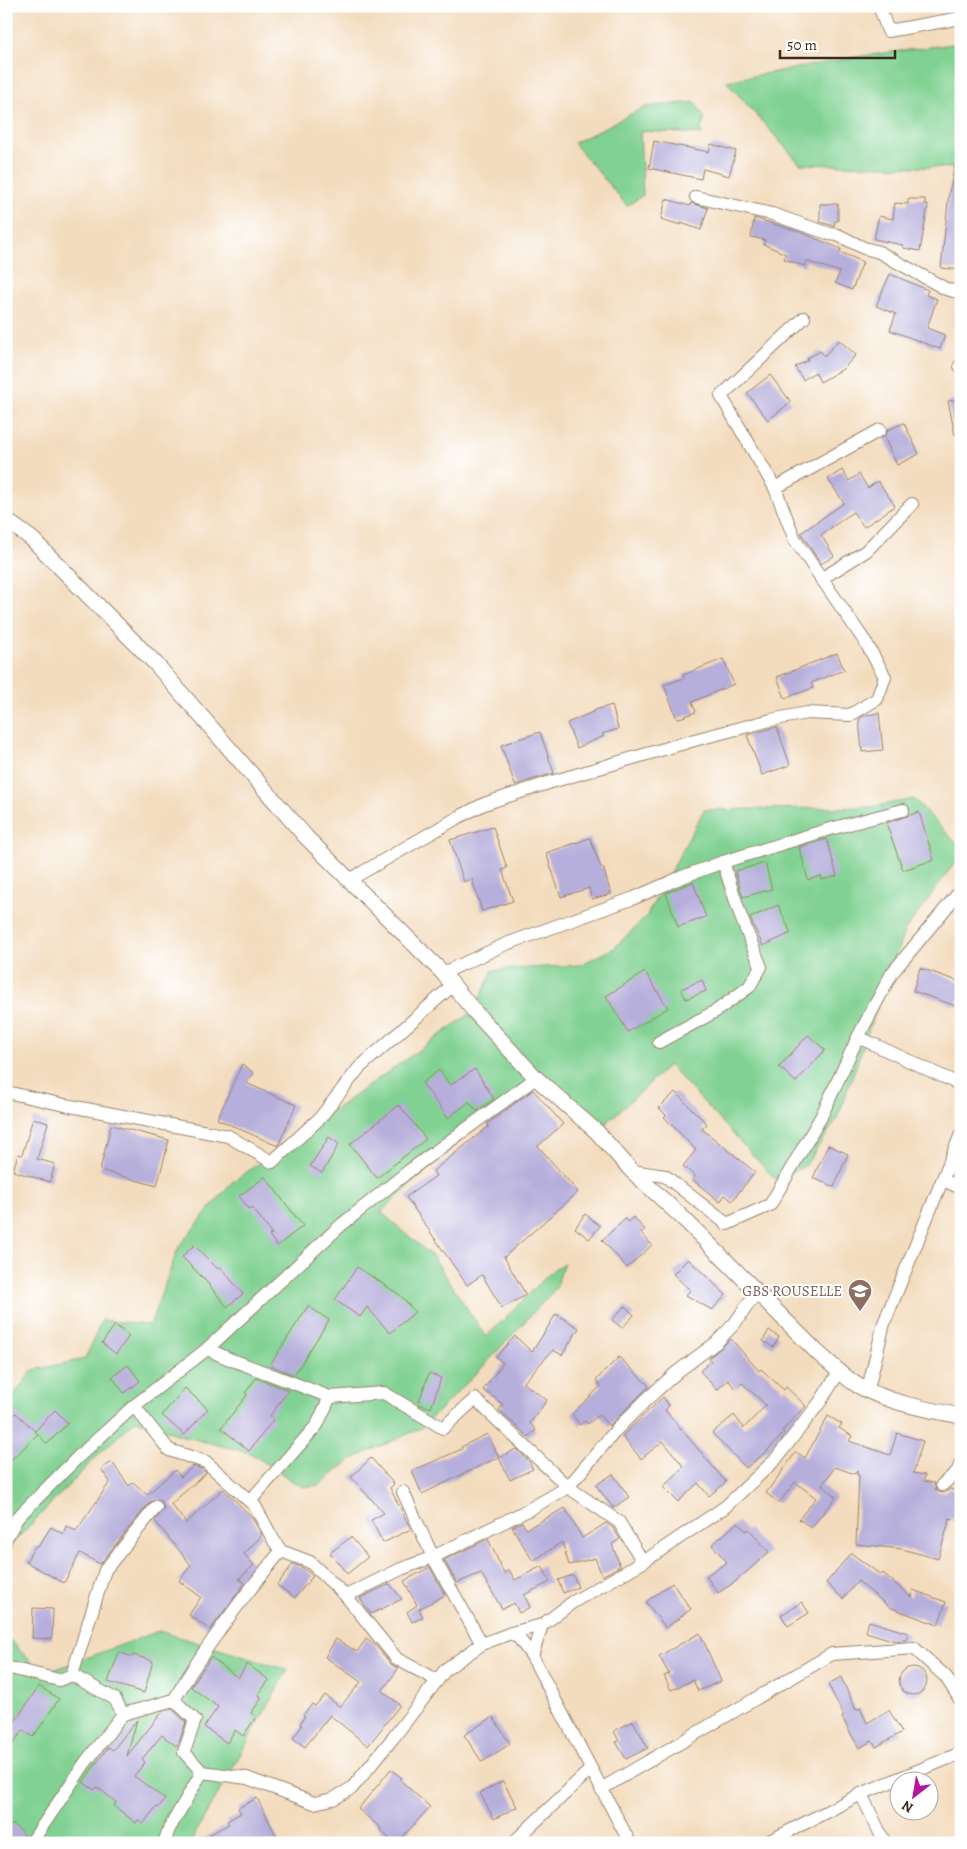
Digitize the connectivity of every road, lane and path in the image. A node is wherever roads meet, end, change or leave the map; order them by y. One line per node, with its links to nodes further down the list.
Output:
1 (879, 6): 2 (street)
2 (961, 18)
3 (696, 198): 4 (street)
4 (961, 293)
5 (804, 318): 7 (street)
6 (880, 430): 7 (street)
7 (775, 488): 10 (street)
8 (912, 504): 10 (street)
9 (6, 520): 13 (street)
10 (821, 578): 13 (street)
11 (903, 810): 12 (street)
12 (723, 862): 15 (street); 18 (street)
13 (349, 880): 15 (street)
14 (961, 890): 17 (street)
15 (443, 973): 16 (street)
16 (453, 985): 19 (street); 21 (street)
17 (858, 1037): 20 (street); 23 (street)
18 (659, 1042)
19 (536, 1078): 23 (street); 27 (street)
20 (961, 1085)
21 (6, 1092)
22 (961, 1134): 24 (street)
23 (632, 1171): 26 (street)
24 (943, 1180): 25 (street); 29 (street)
25 (961, 1188)
26 (756, 1293): 28 (street); 35 (street)
27 (208, 1349): 30 (street); 31 (street)
28 (839, 1372): 29 (street); 42 (street)
29 (868, 1389): 32 (street)
30 (330, 1397): 35 (street); 37 (street)
31 (134, 1406): 37 (street); 39 (street)
32 (961, 1416)
33 (961, 1462): 34 (street)
34 (942, 1485)
35 (568, 1487): 41 (street); 42 (street)
36 (403, 1492): 41 (street)
37 (250, 1501): 40 (street)
38 (156, 1507): 49 (street)
39 (6, 1538)
40 (281, 1551): 43 (street); 51 (street)
41 (433, 1557): 43 (street); 46 (street)
42 (643, 1562): 44 (street)
43 (346, 1596): 50 (street)
44 (542, 1625): 45 (street); 47 (street)
45 (511, 1633): 46 (street); 47 (street)
46 (482, 1644): 50 (street)
47 (532, 1656): 55 (street)
48 (6, 1667): 49 (street)
49 (72, 1675): 53 (street)
50 (437, 1680): 56 (street)
51 (174, 1700): 53 (street); 56 (street)
52 (961, 1701): 57 (street)
53 (124, 1714): 60 (street)
54 (961, 1753): 58 (street)
55 (591, 1769): 57 (street); 59 (street)
56 (202, 1772): 61 (street)
57 (601, 1789): 62 (street)
58 (861, 1794): 63 (street); 64 (street)
59 (516, 1838)
60 (31, 1843)
61 (164, 1843)
62 (630, 1843)
63 (766, 1843)
64 (885, 1843)

